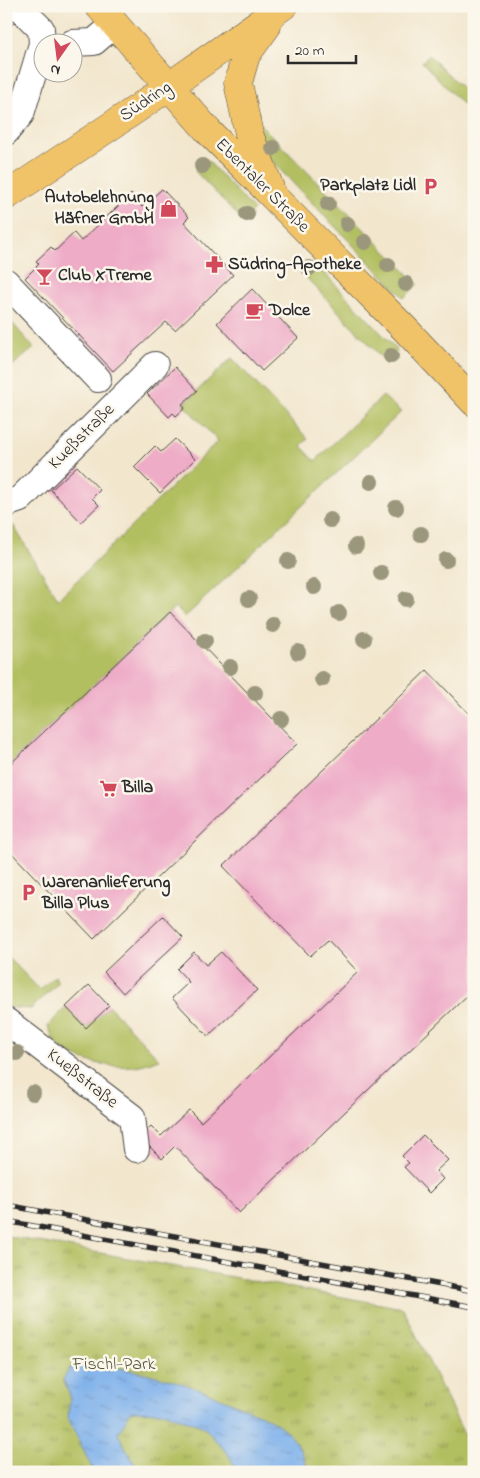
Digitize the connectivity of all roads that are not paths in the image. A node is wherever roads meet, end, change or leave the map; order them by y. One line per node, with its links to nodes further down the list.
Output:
1 (20, 8): 4 (street)
2 (281, 8): 7 (main road, Südring); 10 (main road)
3 (107, 15): 5 (street); 7 (main road, Ebentaler Straße)
4 (41, 32)
5 (82, 43)
6 (32, 77): 8 (street)
7 (170, 86): 9 (main road, Südring); 10 (main road, Ebentaler Straße)
8 (6, 132)
9 (6, 196)
10 (274, 199): 14 (main road, Ebentaler Straße)
11 (6, 282): 13 (street)
12 (155, 365): 15 (street, Kueßstraße)
13 (98, 379)
14 (474, 402)
15 (6, 504)
16 (6, 1021): 17 (street, Kueßstraße)
17 (136, 1149)

